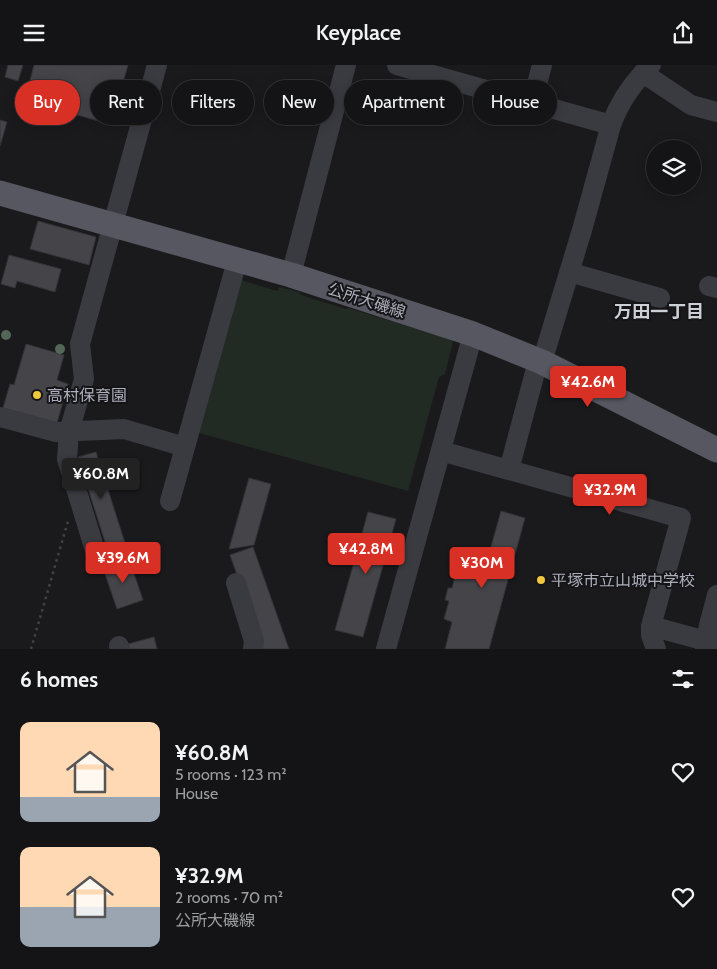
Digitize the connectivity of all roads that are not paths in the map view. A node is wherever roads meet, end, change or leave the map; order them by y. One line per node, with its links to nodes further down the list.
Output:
1 (157, 65): 12 (street)
2 (346, 65): 15 (street)
3 (397, 65): 7 (street)
4 (542, 65): 6 (street)
5 (647, 69): 9 (street); 10 (street)
6 (538, 80)
7 (473, 86)
8 (557, 110): 10 (street)
9 (717, 112)
10 (611, 125): 14 (street)
11 (0, 193): 12 (main road, 公所大磯線)
12 (114, 224): 13 (main road, 公所大磯線); 20 (street)
13 (238, 261): 15 (main road, 公所大磯線); 21 (street)
14 (569, 272): 16 (street); 18 (street)
15 (291, 275): 17 (main road, 公所大磯線)
16 (660, 298)
17 (473, 334): 18 (main road, 公所大磯線); 23 (street)
18 (540, 361): 22 (main road, 公所大磯線); 24 (street)
19 (0, 417): 20 (street)
20 (69, 432): 21 (street); 26 (street)
21 (185, 447): 25 (street)
22 (717, 450)
23 (441, 451): 24 (street); 32 (street)
24 (509, 470): 29 (street)
25 (170, 501)
26 (98, 560)
27 (236, 583): 31 (street)
28 (717, 595): 30 (street)
29 (651, 626): 30 (street); 33 (street)
30 (710, 645)
31 (253, 649)
32 (386, 649)
33 (656, 649)

